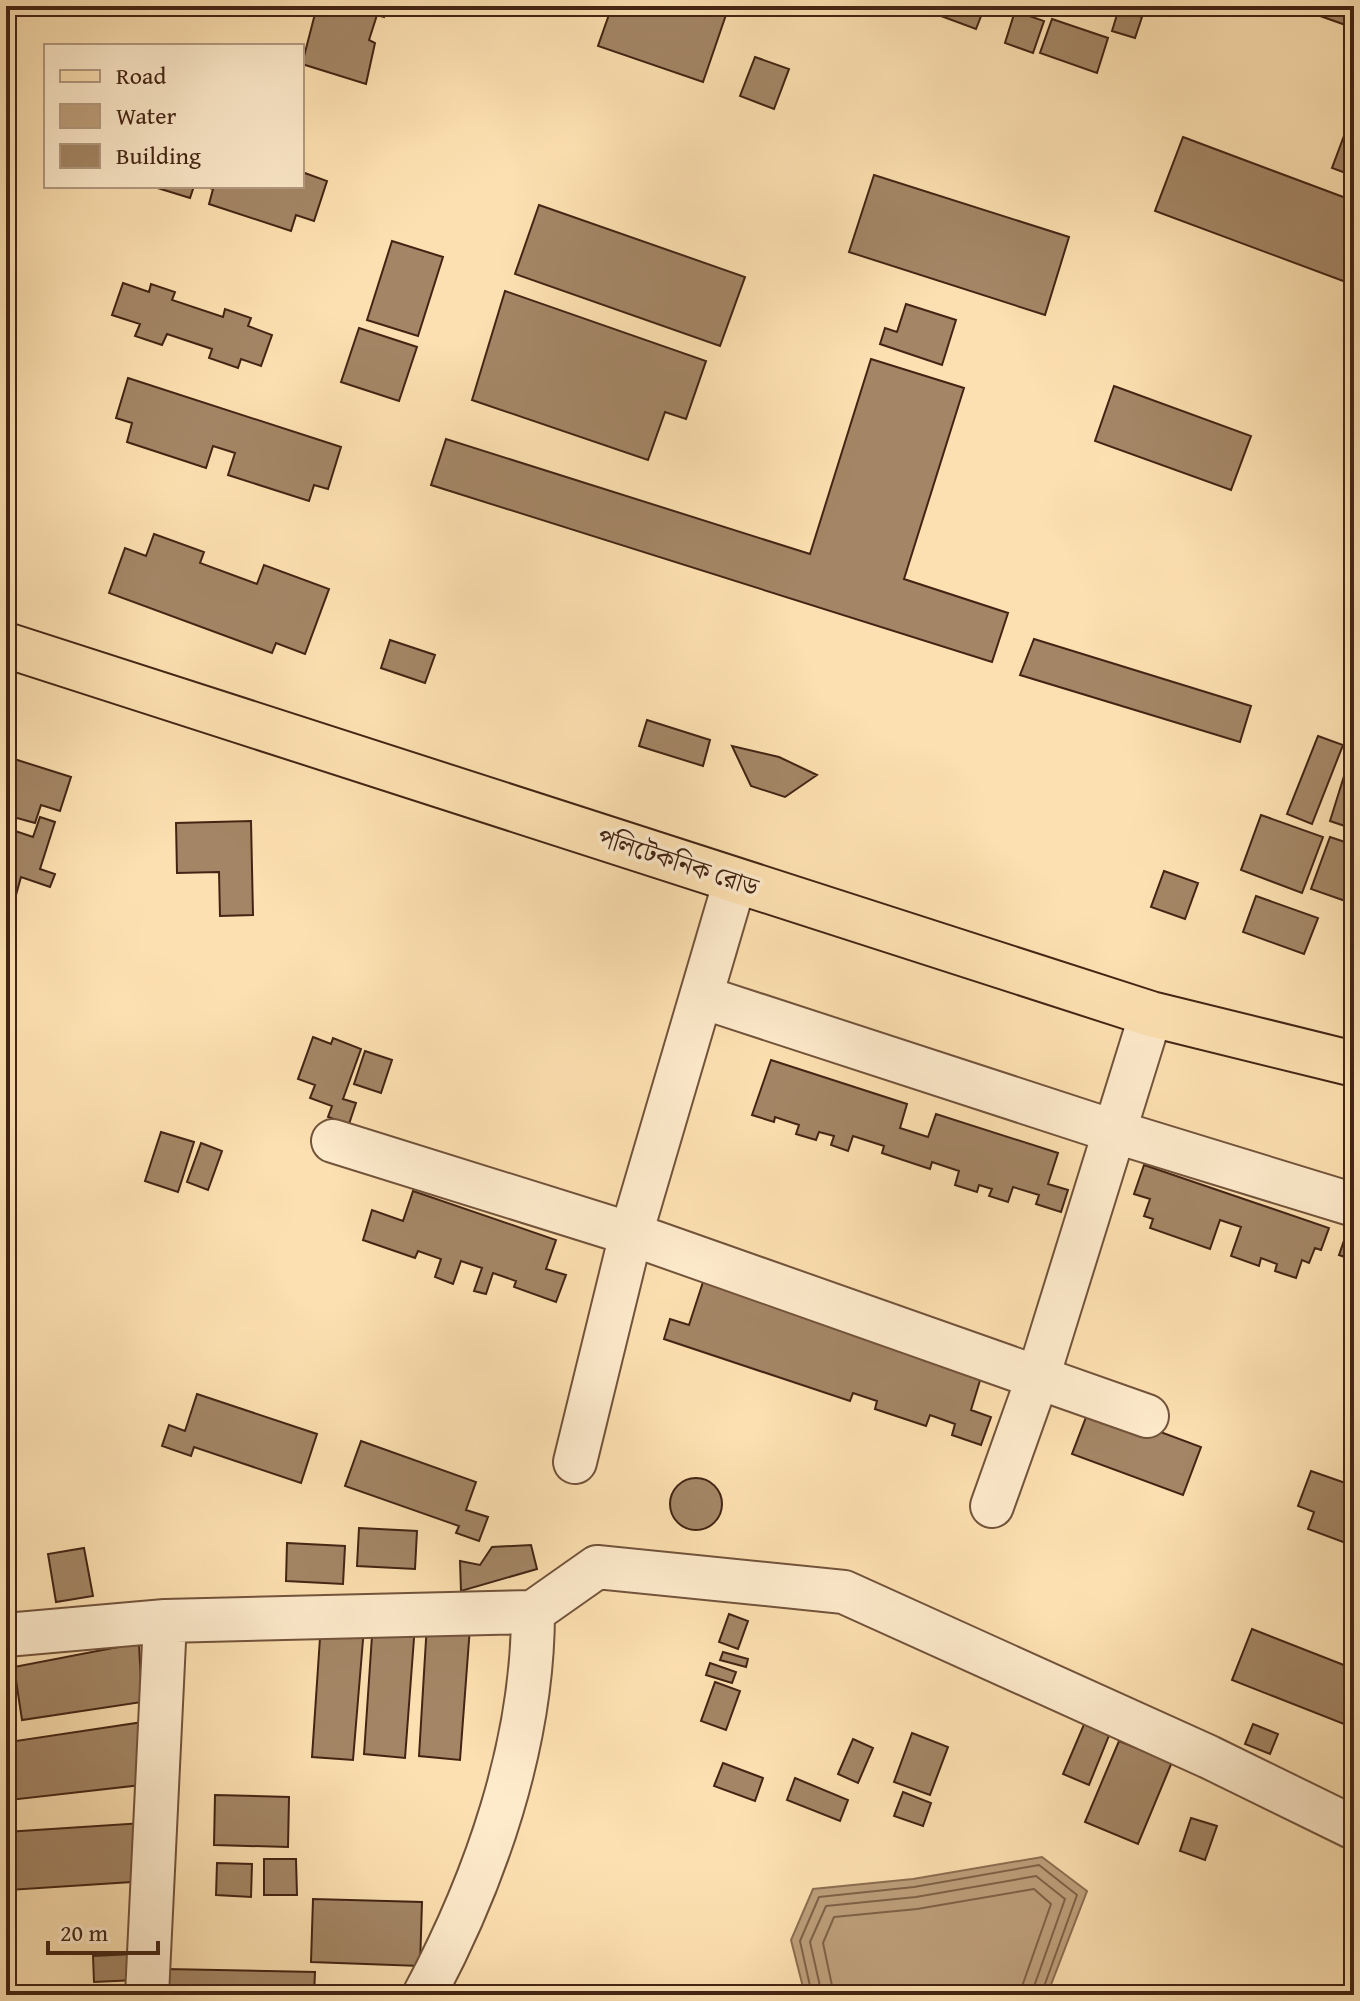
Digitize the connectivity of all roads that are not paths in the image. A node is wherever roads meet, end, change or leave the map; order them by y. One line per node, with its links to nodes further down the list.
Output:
1 (6, 645): 2 (main road, পলিটেকনিক রোড)
2 (735, 881): 3 (street); 4 (main road, পলিটেকনিক রোড)
3 (702, 997): 6 (street); 9 (street)
4 (1151, 1014): 5 (main road, পলিটেকনিক রোড); 6 (street)
5 (1354, 1064)
6 (1113, 1131): 8 (street); 10 (street)
7 (333, 1141): 9 (street)
8 (1354, 1205)
9 (631, 1234): 10 (street); 12 (street)
10 (1038, 1377): 11 (street); 13 (street)
11 (1147, 1416)
12 (575, 1462)
13 (992, 1506)
14 (533, 1612): 15 (street); 17 (street); 19 (street)
15 (165, 1621): 16 (street); 18 (street)
16 (6, 1635)
17 (1354, 1828)
18 (147, 1995)
19 (424, 1995)

